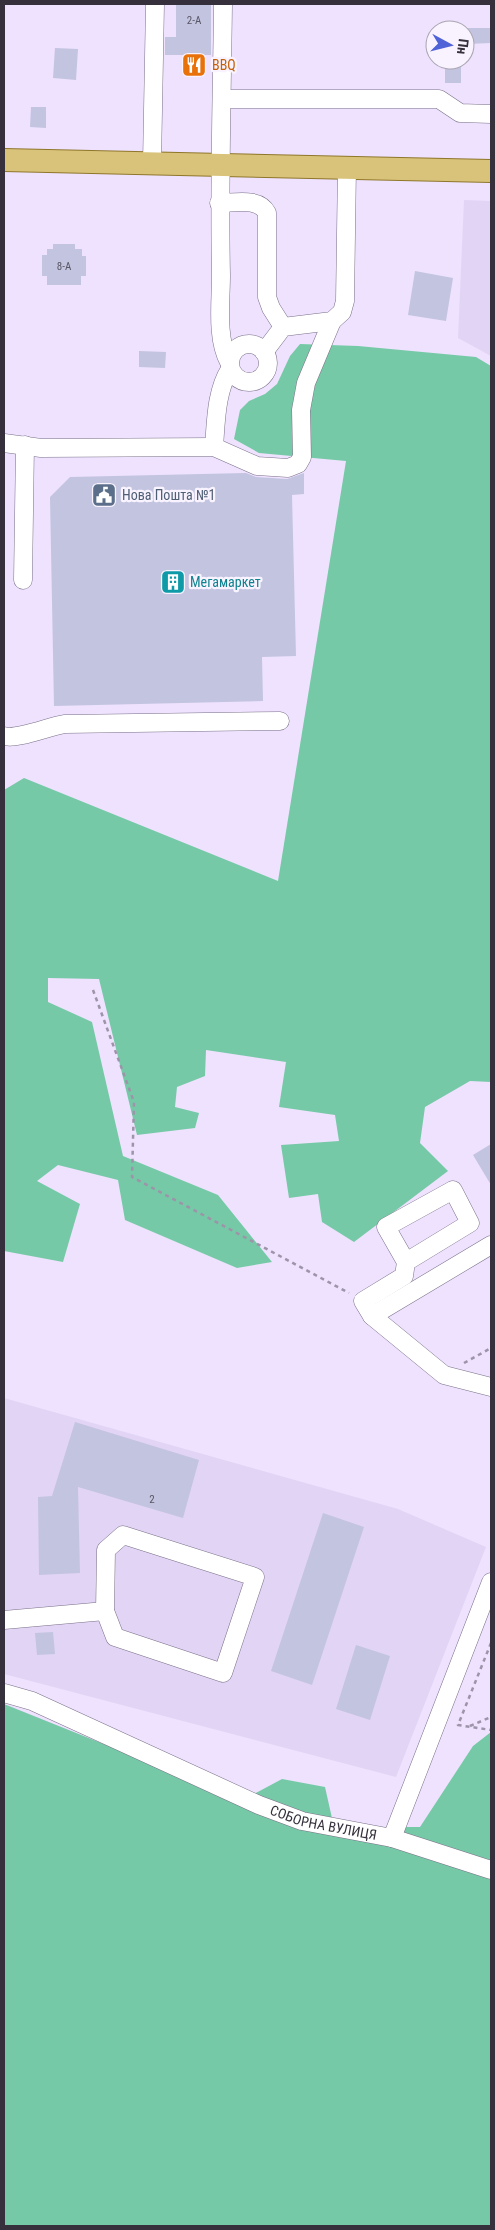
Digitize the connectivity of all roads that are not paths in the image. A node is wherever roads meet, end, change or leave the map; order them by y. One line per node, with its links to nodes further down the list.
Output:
1 (155, 4): 6 (street)
2 (223, 4): 3 (street)
3 (222, 99): 4 (street); 7 (street)
4 (491, 114)
5 (4, 160): 6 (main road)
6 (152, 163): 7 (main road)
7 (221, 164): 8 (main road); 10 (street)
8 (347, 167): 9 (main road); 11 (street)
9 (491, 171)
10 (219, 203): 12 (street); 13 (street)
11 (332, 321): 13 (street); 21 (street)
12 (222, 323): 14 (street); 16 (street)
13 (283, 327): 15 (street)
14 (242, 346): 15 (street); 16 (street)
15 (264, 352): 17 (street)
16 (230, 365): 17 (street); 18 (street)
17 (250, 383): 18 (street)
18 (216, 418): 21 (street)
19 (4, 443): 20 (street)
20 (25, 445): 21 (street); 22 (street)
21 (214, 447)
22 (23, 580)
23 (280, 721): 24 (street)
24 (11, 736): 25 (street)
25 (4, 748)
26 (491, 1245): 28 (street)
27 (406, 1262): 27 (street); 28 (street)
28 (372, 1316): 29 (street)
29 (491, 1387)
30 (491, 1582): 34 (street, СОБОРНА ВУЛИЦЯ)
31 (105, 1611): 31 (street); 32 (street)
32 (4, 1620)
33 (4, 1694): 34 (street, СОБОРНА ВУЛИЦЯ)
34 (392, 1838): 35 (street)
35 (491, 1870)

